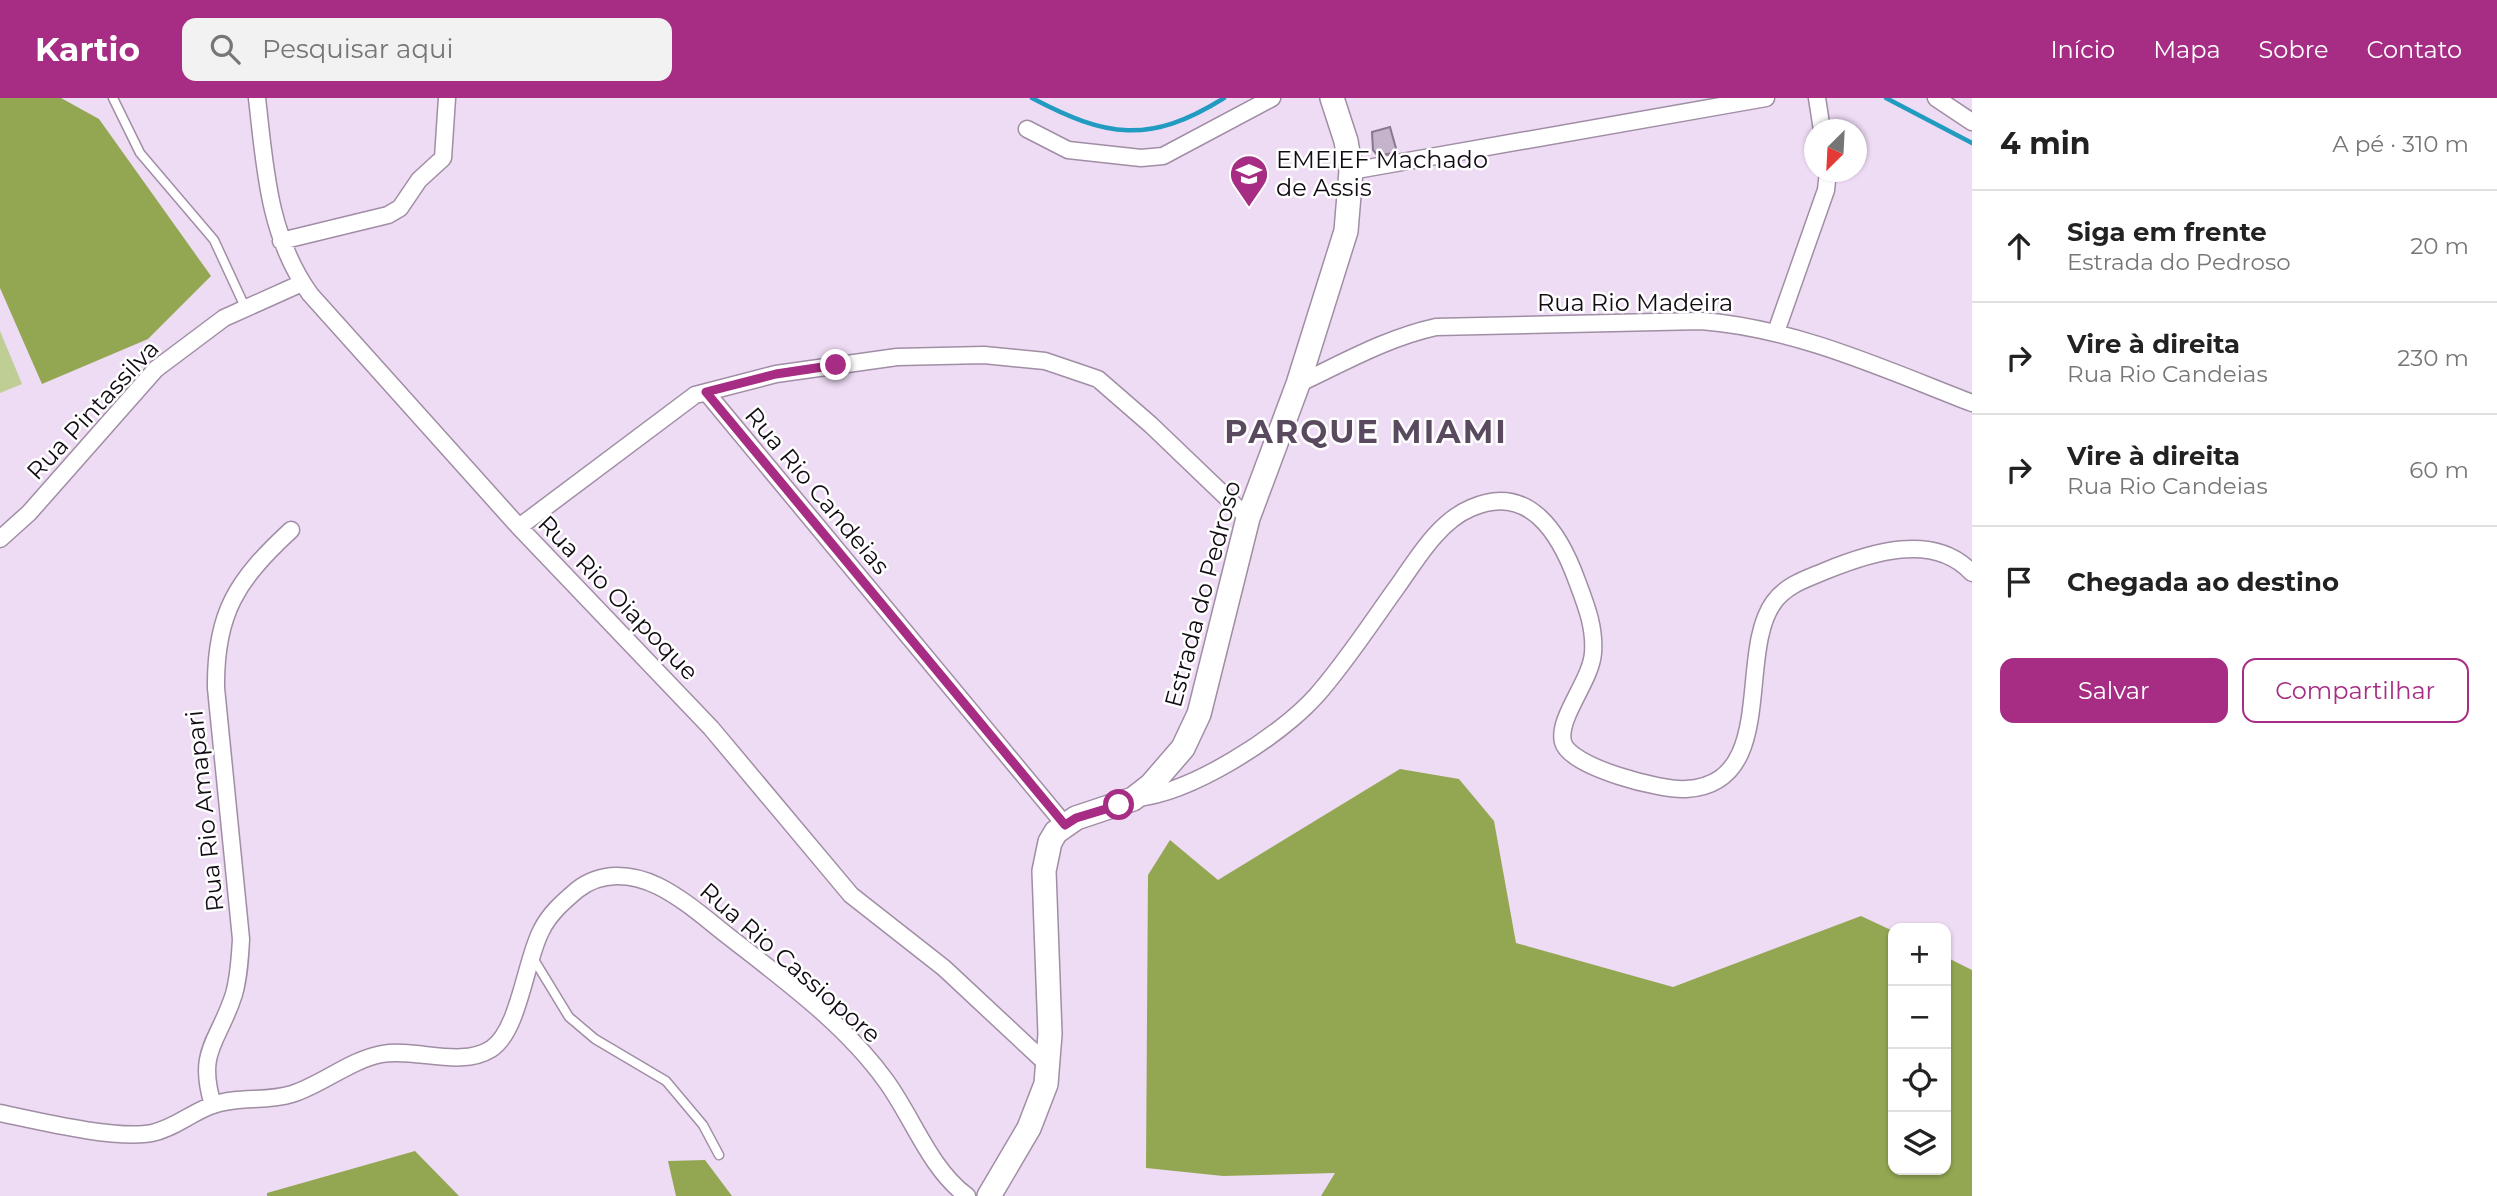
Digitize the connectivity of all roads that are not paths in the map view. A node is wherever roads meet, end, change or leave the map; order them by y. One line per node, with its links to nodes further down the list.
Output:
1 (113, 98): 16 (lane)
2 (257, 98): 14 (street, Rua Rio Oiapoque)
3 (447, 98): 14 (street)
4 (1272, 98): 11 (street)
5 (1332, 98): 12 (main road, Estrada do Pedroso)
6 (1766, 98): 12 (street)
7 (1817, 98): 9 (street)
8 (1936, 98): 10 (street)
9 (1820, 119)
10 (1972, 122)
11 (1027, 129)
12 (1351, 171): 18 (main road, Estrada do Pedroso)
13 (1827, 182): 17 (street)
14 (281, 242): 15 (street, Rua Rio Oiapoque)
15 (302, 283): 16 (street, Rua Pintassilva); 22 (street, Rua Rio Oiapoque)
16 (245, 307): 24 (street, Rua Pintassilva)
17 (1776, 332): 18 (street, Rua Rio Madeira); 20 (street, Rua Rio Madeira)
18 (1298, 384): 21 (main road, Estrada do Pedroso)
19 (706, 392): 21 (street, Rua Rio Candeias); 22 (street); 27 (street, Rua Rio Candeias)
20 (1972, 403)
21 (1248, 518): 26 (main road, Estrada do Pedroso)
22 (519, 527): 29 (street, Rua Rio Oiapoque)
23 (292, 530): 30 (street, Rua Rio Amapari)
24 (0, 539)
25 (1972, 573): 26 (street)
26 (1133, 799): 27 (main road, Estrada do Pedroso)
27 (1065, 825): 29 (main road)
28 (531, 955): 30 (street, Rua Rio Cassiopore); 32 (lane); 33 (street, Rua Rio Cassiopore)
29 (1049, 1066): 34 (main road)
30 (213, 1105): 31 (street)
31 (0, 1113)
32 (719, 1155)
33 (967, 1196)
34 (989, 1196)

